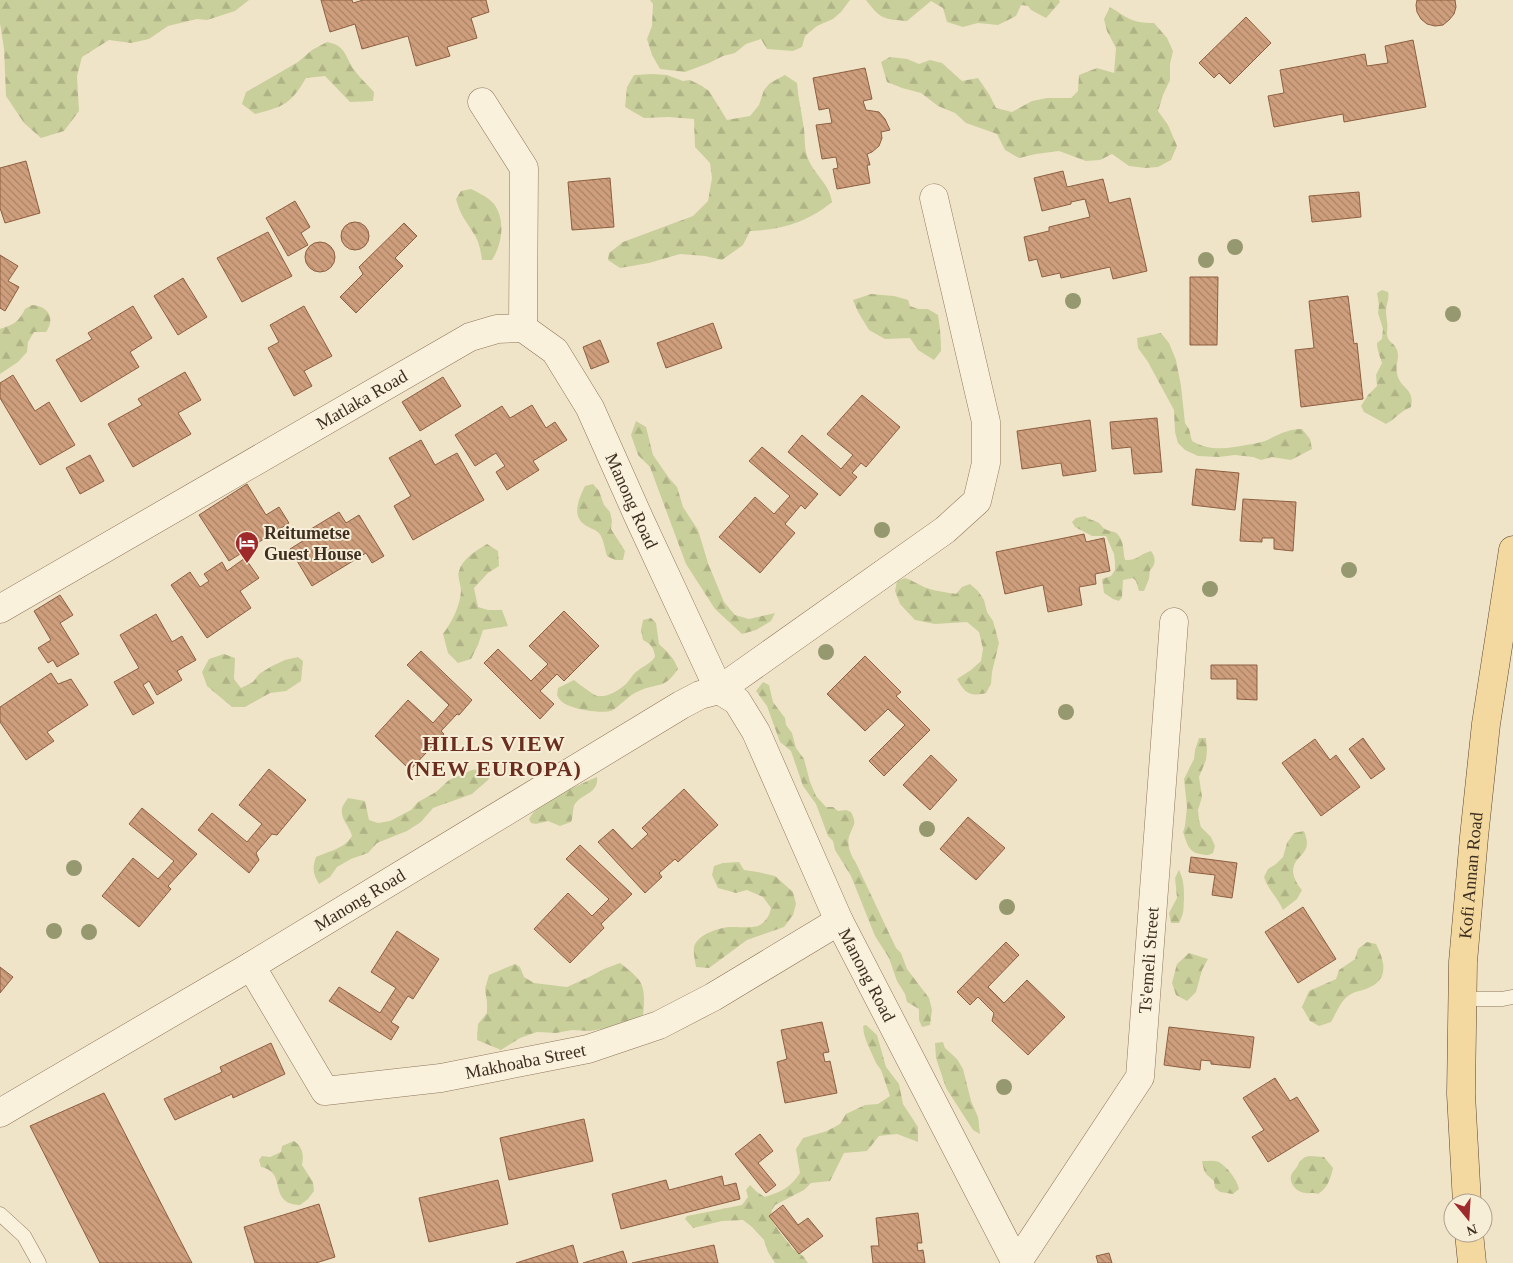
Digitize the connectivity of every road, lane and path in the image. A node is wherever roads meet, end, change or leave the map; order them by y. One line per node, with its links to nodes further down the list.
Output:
1 (482, 102): 3 (street)
2 (934, 198): 7 (street)
3 (523, 328): 5 (street, Matlaka Road); 7 (street, Manong Road)
4 (1513, 550): 11 (main road, Kofi Annan Road)
5 (0, 609)
6 (1174, 622): 17 (street, Ts'emeli Street)
7 (719, 690): 8 (street, Manong Road); 9 (street, Manong Road)
8 (839, 921): 9 (street, Makhoaba Street); 17 (street, Manong Road)
9 (251, 966): 12 (street, Manong Road)
10 (1513, 997): 11 (lane)
11 (1462, 999): 13 (main road, Kofi Annan Road)
12 (0, 1113)
13 (1467, 1193)
14 (0, 1214): 16 (lane)
15 (1470, 1243): 18 (main road)
16 (39, 1263)
17 (1016, 1263)
18 (1472, 1263)

